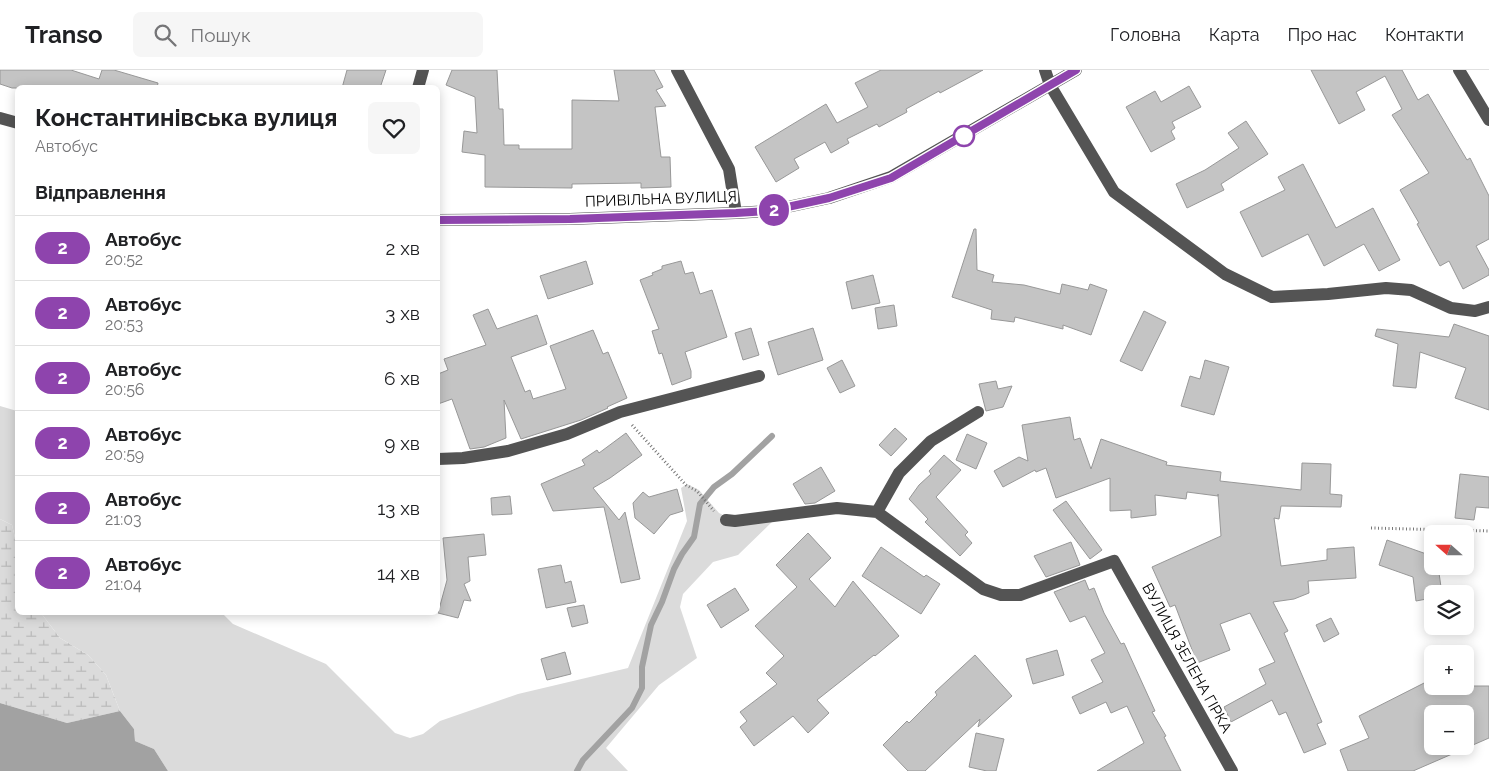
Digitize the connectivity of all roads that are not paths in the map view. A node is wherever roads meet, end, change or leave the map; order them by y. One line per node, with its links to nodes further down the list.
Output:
1 (423, 70): 6 (street)
2 (677, 70): 11 (street)
3 (1045, 70): 7 (street)
4 (1076, 70): 7 (street, ПРИВІЛЬНА ВУЛИЦЯ)
5 (1459, 70): 9 (street)
6 (419, 85)
7 (1050, 85): 11 (street, ПРИВІЛЬНА ВУЛИЦЯ); 13 (street)
8 (0, 118): 10 (street)
9 (1489, 120)
10 (15, 122)
11 (736, 213): 12 (street, ПРИВІЛЬНА ВУЛИЦЯ)
12 (440, 220)
13 (1489, 307)
14 (759, 376): 16 (street)
15 (978, 412): 17 (street)
16 (440, 459)
17 (877, 512): 18 (street); 19 (street, ВУЛИЦЯ ЗЕЛЕНА ГІРКА)
18 (726, 520)
19 (1232, 771)

